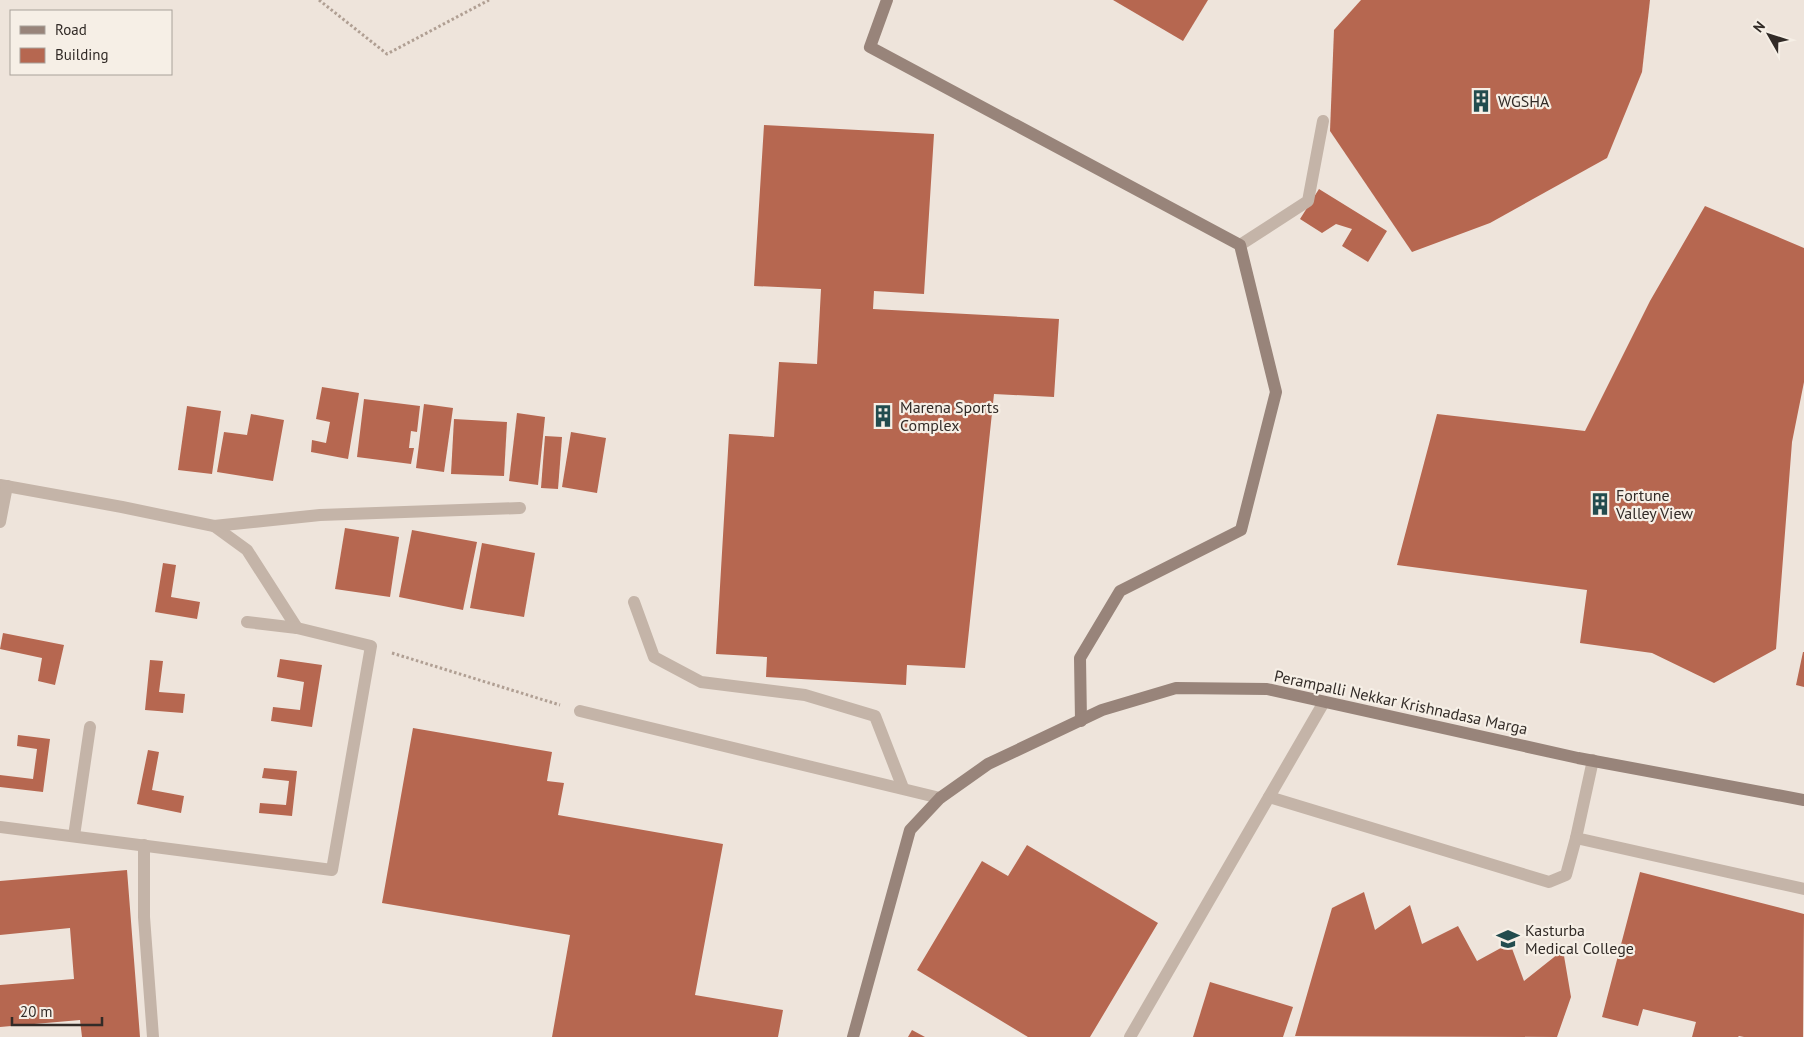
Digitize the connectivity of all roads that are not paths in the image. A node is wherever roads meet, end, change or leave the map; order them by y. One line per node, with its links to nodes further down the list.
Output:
1 (887, 0): 3 (street)
2 (1323, 121): 3 (street)
3 (1240, 245): 13 (street)
4 (4, 486): 6 (street); 7 (street)
5 (520, 508): 7 (street)
6 (0, 522)
7 (214, 526): 10 (street)
8 (634, 602): 16 (street)
9 (247, 622): 10 (street)
10 (297, 628): 23 (street)
11 (1324, 702): 13 (street, Perampalli Nekkar Krishnadasa Marga); 15 (street, Perampalli Nekkar Krishnadasa Marga); 17 (street)
12 (580, 711): 16 (street)
13 (1081, 720): 18 (street, Perampalli Nekkar Krishnadasa Marga)
14 (90, 727): 21 (street)
15 (1592, 760): 19 (street, Perampalli Nekkar Krishnadasa Marga); 22 (street)
16 (903, 788): 18 (street)
17 (1269, 797): 22 (street); 27 (street)
18 (940, 798): 26 (street, Perampalli Nekkar Krishnadasa Marga)
19 (1804, 800)
20 (0, 827): 21 (street)
21 (74, 836): 23 (street)
22 (1576, 838): 24 (street)
23 (144, 845): 25 (street)
24 (1804, 889)
25 (153, 1037)
26 (853, 1037)
27 (1130, 1037)

